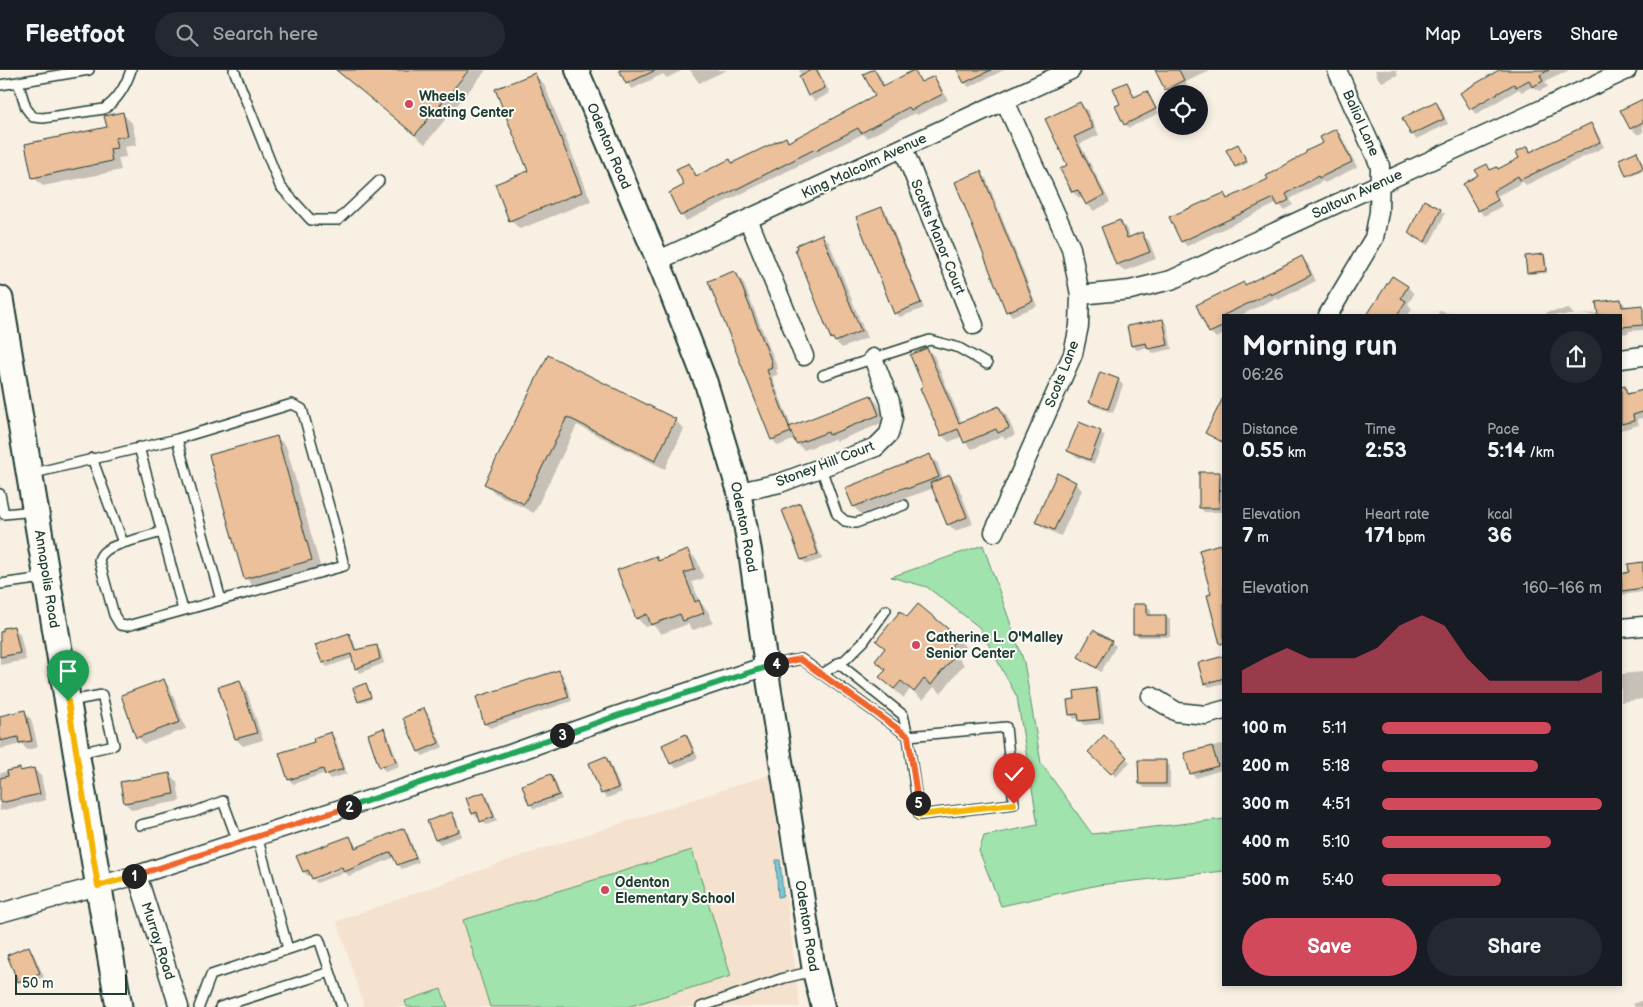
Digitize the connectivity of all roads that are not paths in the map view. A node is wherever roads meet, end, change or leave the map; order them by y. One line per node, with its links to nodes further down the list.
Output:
1 (89, 70): 8 (lane)
2 (131, 70): 8 (lane)
3 (234, 70): 12 (lane)
4 (577, 70): 15 (street, Odenton Road)
5 (1071, 70): 10 (street, King Malcolm Avenue)
6 (1337, 70): 13 (street, Baliol Lane)
7 (1627, 70): 13 (street, Saltoun Avenue)
8 (18, 82): 9 (lane)
9 (0, 86)
10 (1005, 101): 11 (street, King Malcolm Avenue); 16 (street, Scots Lane)
11 (903, 148): 14 (street, King Malcolm Avenue); 19 (street, Scotts Manor Court)
12 (379, 180)
13 (1379, 184): 16 (street, Saltoun Avenue); 18 (street, Baliol Lane)
14 (748, 219): 15 (street, King Malcolm Avenue); 20 (street)
15 (657, 261): 32 (street, Odenton Road)
16 (1080, 295): 38 (street, Scots Lane)
17 (0, 302): 25 (main road, Annapolis Road)
18 (1329, 314)
19 (974, 325)
20 (804, 356)
21 (1643, 356): 23 (street)
22 (873, 358): 24 (lane); 26 (lane); 30 (street, Stoney Hill Court)
23 (1622, 359)
24 (987, 364)
25 (6, 374): 31 (main road, Annapolis Road)
26 (823, 375)
27 (177, 439): 28 (lane); 42 (lane); 42 (lane)
28 (139, 447): 29 (lane); 37 (lane)
29 (92, 458): 31 (lane); 39 (lane)
30 (821, 468): 32 (street, Stoney Hill Court); 34 (lane)
31 (30, 474): 35 (main road, Annapolis Road)
32 (739, 492): 48 (street, Odenton Road)
33 (0, 494): 36 (lane)
34 (904, 505)
35 (36, 511): 36 (lane); 40 (main road, Annapolis Road)
36 (2, 516)
37 (162, 532): 39 (lane); 43 (lane)
38 (994, 532)
39 (123, 542): 43 (lane)
40 (47, 578): 41 (lane); 51 (main road, Annapolis Road)
41 (0, 584)
42 (221, 600): 43 (lane)
43 (183, 610)
44 (886, 610): 47 (lane)
45 (1643, 626): 46 (street)
46 (1622, 628)
47 (838, 664): 49 (lane); 53 (lane)
48 (766, 666): 49 (lane); 56 (street); 62 (street, Odenton Road)
49 (822, 674): 53 (lane)
50 (1150, 696): 52 (street)
51 (68, 701): 54 (main road, Annapolis Road); 54 (lane)
52 (1222, 711)
53 (908, 736): 53 (lane)
54 (76, 753): 59 (main road, Annapolis Road)
55 (140, 825): 57 (lane)
56 (257, 836): 57 (street); 61 (lane)
57 (238, 842): 58 (street)
58 (137, 876): 59 (street); 65 (street, Murray Road)
59 (98, 886): 60 (street); 64 (main road, Annapolis Road)
60 (0, 913)
61 (288, 949): 63 (lane); 66 (lane)
62 (814, 971): 69 (lane); 70 (street, Odenton Road)
63 (330, 972): 67 (lane); 68 (lane)
64 (119, 1007)
65 (179, 1007)
66 (199, 1007)
67 (220, 1007)
68 (342, 1007)
69 (702, 1007)
70 (823, 1007)

